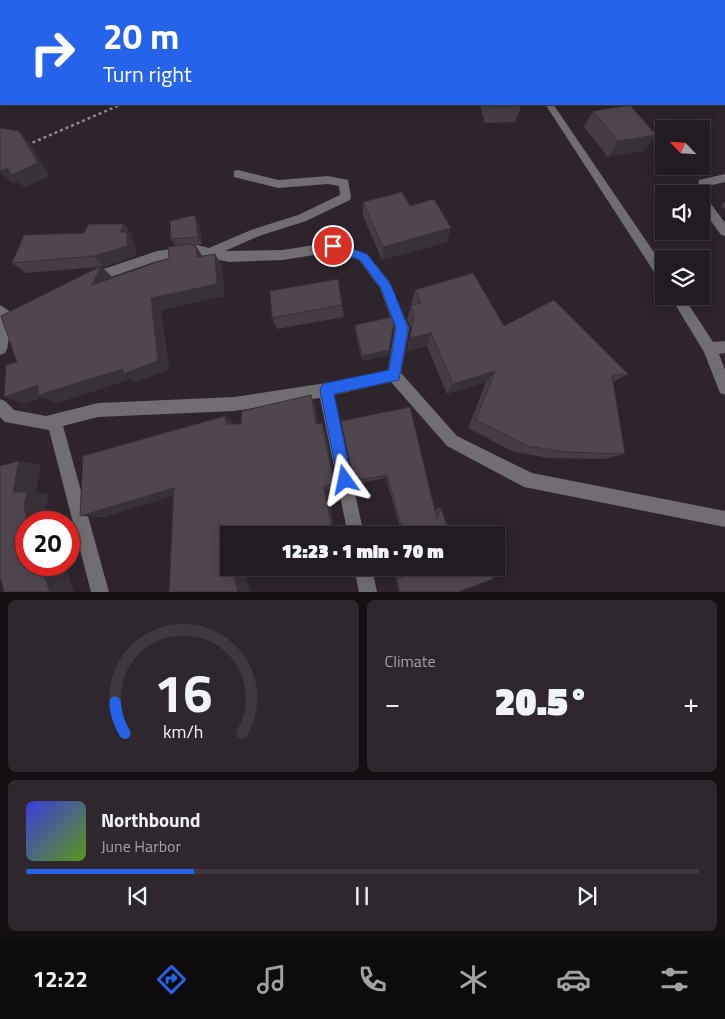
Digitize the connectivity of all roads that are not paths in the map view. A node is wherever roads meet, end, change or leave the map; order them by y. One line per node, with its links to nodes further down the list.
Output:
1 (549, 105): 8 (street)
2 (238, 174): 7 (street)
3 (725, 178): 4 (street)
4 (703, 185)
5 (710, 211): 6 (street)
6 (725, 232)
7 (209, 252): 9 (street); 15 (street)
8 (655, 264)
9 (81, 283)
10 (682, 305): 14 (street)
11 (7, 314): 13 (street)
12 (725, 347): 14 (street)
13 (0, 349)
14 (710, 349): 16 (street)
15 (394, 375): 17 (street); 20 (street)
16 (725, 388)
17 (326, 390): 19 (street); 21 (street)
18 (0, 406): 19 (street)
19 (54, 421): 23 (street)
20 (725, 519)
21 (354, 526)
22 (365, 576): 24 (street)
23 (100, 592)
24 (368, 592)

